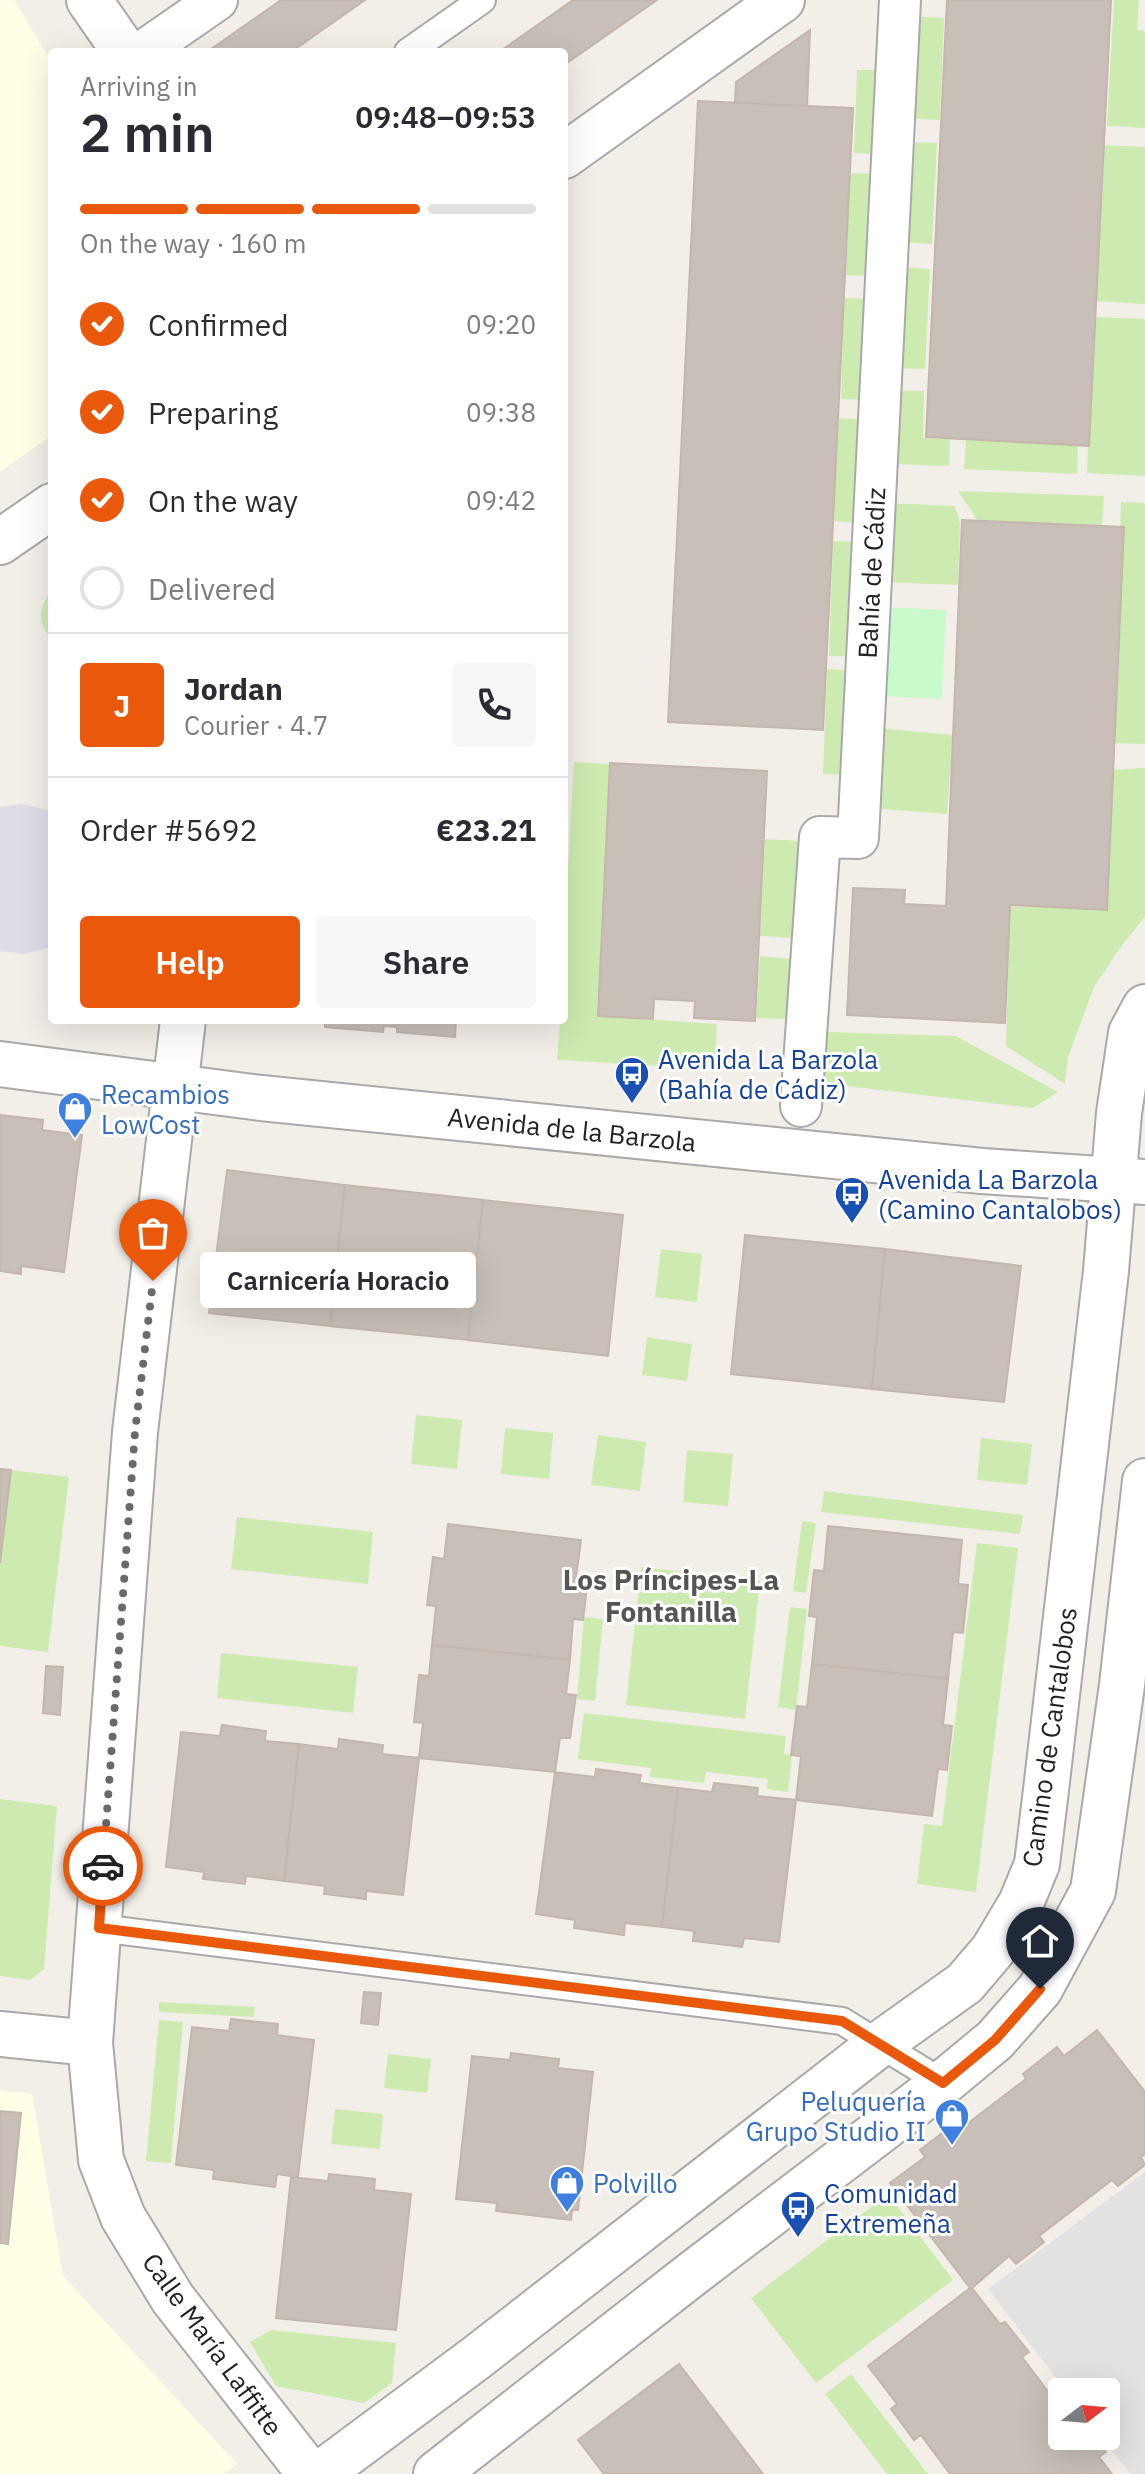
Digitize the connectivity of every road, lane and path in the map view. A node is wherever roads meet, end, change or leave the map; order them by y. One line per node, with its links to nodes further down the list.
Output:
1 (89, 0): 6 (street)
2 (217, 0): 7 (street)
3 (482, 0): 8 (lane)
4 (782, 0): 9 (street)
5 (900, 0): 16 (street, Bahía de Cádiz)
6 (122, 48)
7 (148, 48)
8 (414, 48)
9 (568, 153)
10 (48, 509): 11 (street)
11 (0, 542)
12 (1145, 1007): 17 (street, Camino de Cantalobos)
13 (183, 1024): 15 (street, Calle María Laffitte)
14 (0, 1064): 15 (street, Avenida de la Barzola)
15 (176, 1086): 17 (street, Avenida de la Barzola); 19 (street, Calle María Laffitte)
16 (801, 1106)
17 (1129, 1182): 22 (street, Camino de Cantalobos)
18 (1145, 1481): 23 (street)
19 (99, 1928): 21 (street, Calle María Laffitte); 22 (lane)
20 (0, 2034): 21 (street)
21 (90, 2043): 24 (street, Calle María Laffitte)
22 (881, 2043): 23 (lane); 25 (street, Camino de Cantalobos)
23 (943, 2083): 26 (street)
24 (310, 2474)
25 (320, 2474)
26 (436, 2474)

